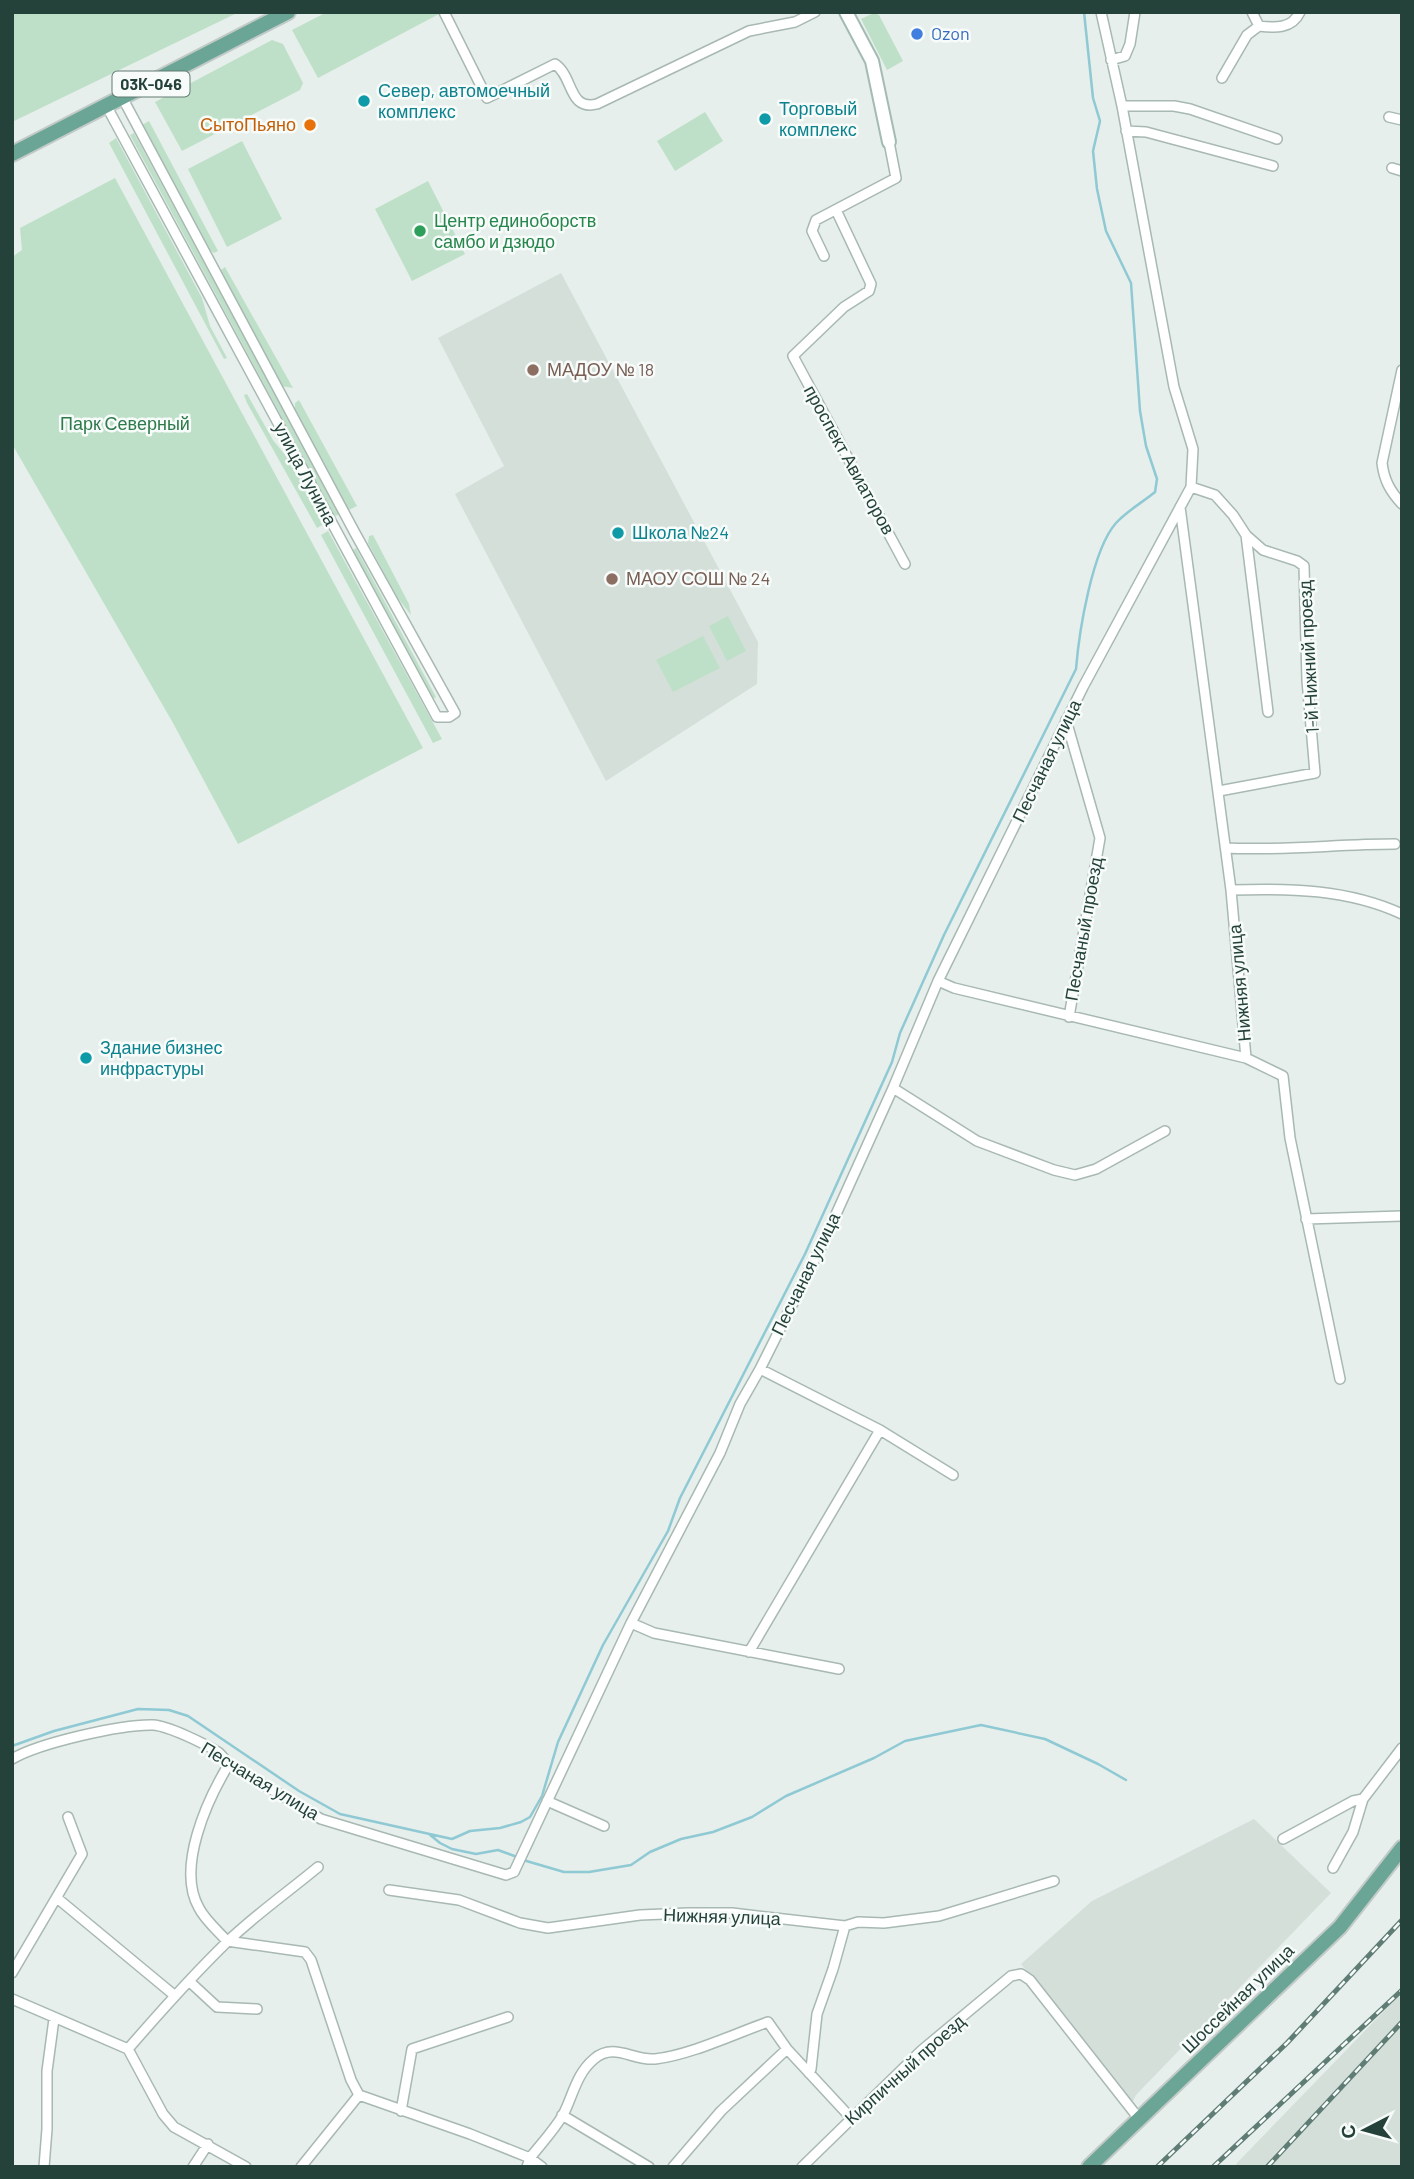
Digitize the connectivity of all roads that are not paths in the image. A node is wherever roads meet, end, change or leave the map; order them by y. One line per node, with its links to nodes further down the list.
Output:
1 (288, 12): 12 (main road, 03К-046)
2 (444, 12): 3 (street)
3 (815, 12)
4 (846, 12): 19 (street)
5 (1101, 12): 10 (street, Песчаная улица)
6 (1135, 12): 10 (street)
7 (1252, 12): 9 (street)
8 (1300, 12): 9 (street)
9 (1259, 26): 11 (street)
10 (1111, 60): 13 (street, Песчаная улица)
11 (1222, 78)
12 (123, 99): 14 (main road, 03К-046); 29 (street, улица Лунина)
13 (1122, 106): 17 (street, Песчаная улица); 18 (street)
14 (107, 107): 20 (main road, 03К-046); 31 (street, улица Лунина)
15 (1389, 117): 16 (street)
16 (1402, 120)
17 (1126, 131): 21 (street); 26 (street, Песчаная улица)
18 (1277, 139)
19 (889, 142): 22 (street)
20 (12, 154)
21 (1273, 166)
22 (836, 210): 23 (street); 32 (street, проспект Авиаторов)
23 (824, 256)
24 (1402, 370): 25 (street)
25 (1399, 401): 27 (street)
26 (1191, 487): 28 (street, Песчаная улица); 30 (street)
27 (1402, 504)
28 (1180, 506): 34 (street, Песчаная улица); 35 (street, Нижняя улица)
29 (355, 533): 31 (street, улица Лунина); 31 (street)
30 (1245, 535): 33 (street); 35 (street, 1-й Нижний проезд)
31 (341, 540)
32 (905, 564)
33 (1268, 712)
34 (1066, 720): 40 (street, Песчаная улица); 41 (street, Песчаный проезд)
35 (1219, 791): 37 (street, Нижняя улица)
36 (1395, 844): 37 (street)
37 (1226, 848): 38 (street, Нижняя улица)
38 (1231, 890): 39 (street); 42 (street, Нижняя улица)
39 (1402, 914)
40 (938, 981): 41 (street, Песчаный проезд); 43 (street, Песчаная улица)
41 (1069, 1017): 42 (street, Песчаный проезд)
42 (1247, 1058): 46 (street, Нижняя улица)
43 (892, 1088): 44 (street); 47 (street, Песчаная улица)
44 (1166, 1131)
45 (1402, 1216): 46 (street)
46 (1306, 1219): 48 (street, Нижняя улица)
47 (760, 1369): 49 (street); 51 (street, Песчаная улица)
48 (1340, 1379)
49 (880, 1430): 50 (street); 52 (street)
50 (953, 1475)
51 (631, 1623): 52 (street); 58 (street, Песчаная улица)
52 (750, 1652): 53 (street)
53 (839, 1669)
54 (1402, 1748): 57 (street)
55 (12, 1759): 56 (street, Песчаная улица)
56 (229, 1765): 58 (street, Песчаная улица); 69 (street)
57 (1363, 1799): 61 (street); 64 (street)
58 (547, 1801): 60 (street)
59 (68, 1816): 67 (street)
60 (604, 1826)
61 (1283, 1839)
62 (1402, 1848): 84 (main road, Шоссейная улица)
63 (318, 1867): 69 (street)
64 (1333, 1868)
65 (1055, 1881): 68 (street, Нижняя улица)
66 (389, 1890): 68 (street, Нижняя улица)
67 (57, 1898): 70 (street); 72 (street)
68 (845, 1926): 79 (street)
69 (227, 1941): 71 (street); 80 (street)
70 (12, 1973)
71 (190, 1982): 72 (street); 74 (street)
72 (174, 1995): 77 (street)
73 (12, 1999): 76 (street)
74 (257, 2009)
75 (508, 2017): 81 (street)
76 (54, 2018): 77 (street); 87 (street)
77 (128, 2049): 85 (street)
78 (787, 2049): 79 (street); 82 (street); 93 (street)
79 (809, 2073): 83 (street)
80 (359, 2095): 81 (street); 90 (street)
81 (401, 2111): 86 (street)
82 (562, 2115): 86 (street); 92 (street)
83 (851, 2118): 84 (street, Кирпичный проезд); 94 (street, Кирпичный проезд)
84 (1140, 2120): 95 (main road, Шоссейная улица)
85 (208, 2144): 88 (street); 89 (street)
86 (529, 2163): 91 (street)
87 (44, 2167)
88 (193, 2167)
89 (246, 2167)
90 (301, 2167)
91 (542, 2167)
92 (649, 2167)
93 (673, 2167)
94 (802, 2167)
95 (1089, 2167)

